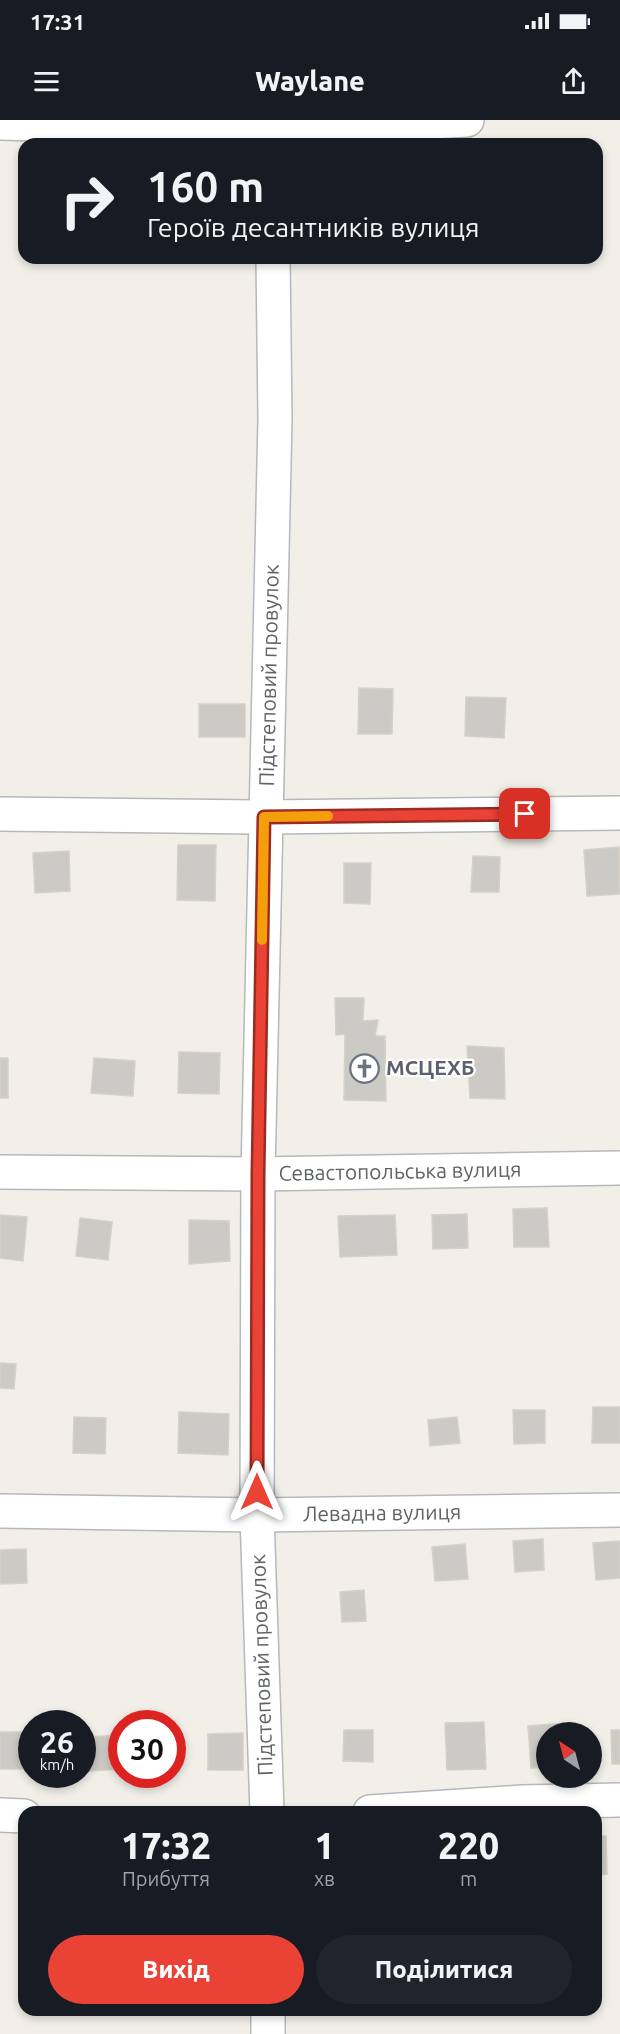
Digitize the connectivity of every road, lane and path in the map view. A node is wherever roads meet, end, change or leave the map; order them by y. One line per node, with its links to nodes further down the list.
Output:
1 (467, 120): 3 (street)
2 (0, 123): 3 (street)
3 (272, 132)
4 (273, 264): 7 (street, Підстеповий провулок)
5 (620, 813): 7 (street)
6 (0, 814): 7 (street)
7 (264, 817): 10 (street, Підстеповий провулок)
8 (620, 1168): 10 (street, Севастопольська вулиця)
9 (0, 1172): 10 (street, Севастопольська вулиця)
10 (258, 1174): 13 (street, Підстеповий провулок)
11 (0, 1510): 13 (street, Левадна вулиця)
12 (620, 1510): 13 (street, Левадна вулиця)
13 (257, 1515): 15 (street, Підстеповий провулок)
14 (620, 1800): 16 (street)
15 (267, 1806)
16 (461, 1806)
17 (0, 1815): 18 (street)
18 (18, 1816)
19 (268, 2016): 20 (street)
20 (268, 2034)

